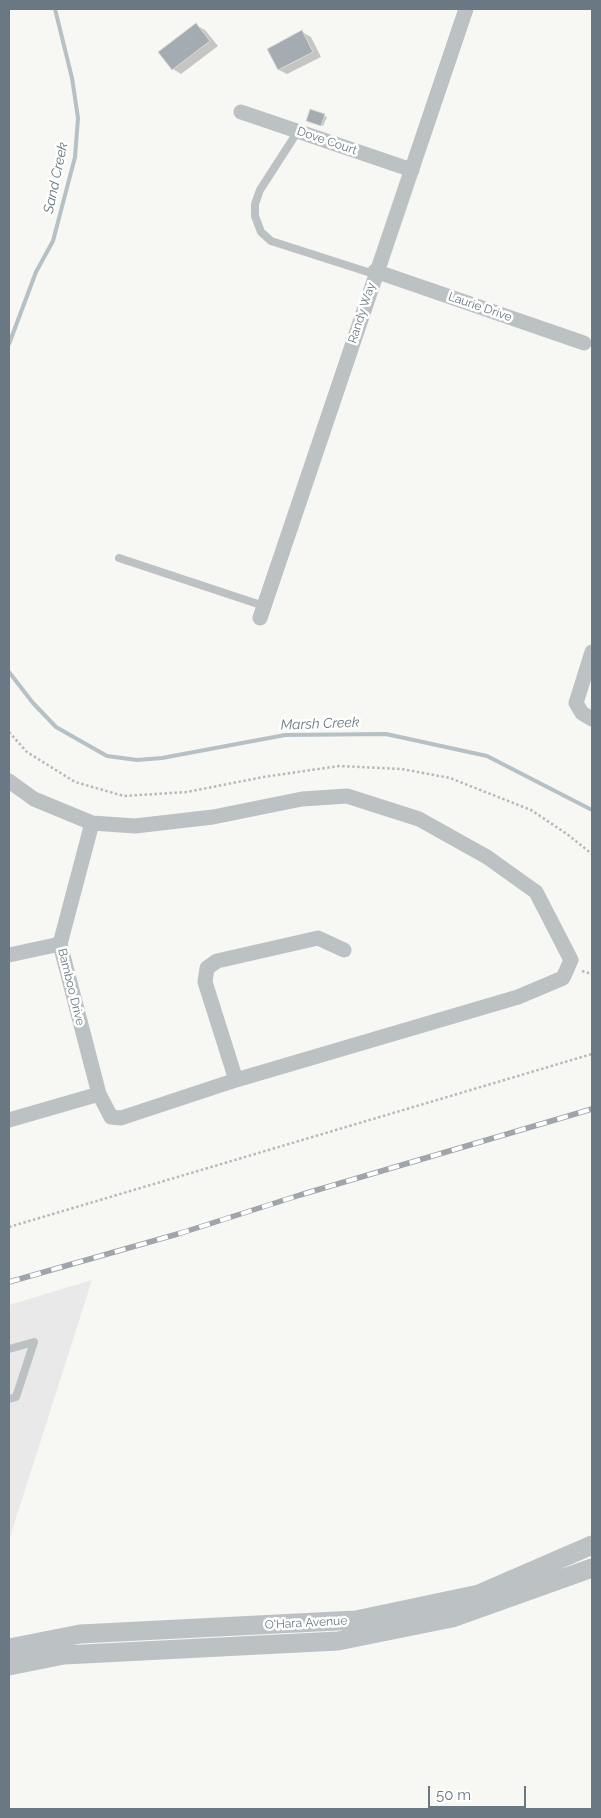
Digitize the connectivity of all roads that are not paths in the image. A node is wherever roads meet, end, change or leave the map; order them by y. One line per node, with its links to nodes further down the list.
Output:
1 (466, 9): 4 (street, Randy Way)
2 (241, 112): 3 (street, Dove Court)
3 (298, 131): 4 (street, Dove Court); 5 (lane)
4 (412, 170): 5 (street, Randy Way)
5 (375, 273): 6 (street, Laurie Drive); 8 (street, Randy Way)
6 (588, 345)
7 (119, 558): 8 (lane)
8 (262, 612)
9 (592, 652): 10 (street)
10 (587, 716)
11 (9, 781): 12 (street)
12 (92, 823): 13 (street, Bamboo Drive); 16 (street)
13 (60, 944): 15 (street); 17 (street, Bamboo Drive)
14 (344, 950): 16 (street)
15 (9, 955)
16 (236, 1080): 17 (street, Bamboo Drive)
17 (99, 1094): 18 (street)
18 (9, 1120)
19 (9, 1349): 20 (lane)
20 (9, 1399)
21 (592, 1545): 23 (street, O'Hara Avenue)
22 (592, 1568): 24 (street, O'Hara Avenue)
23 (9, 1648)
24 (9, 1666)

